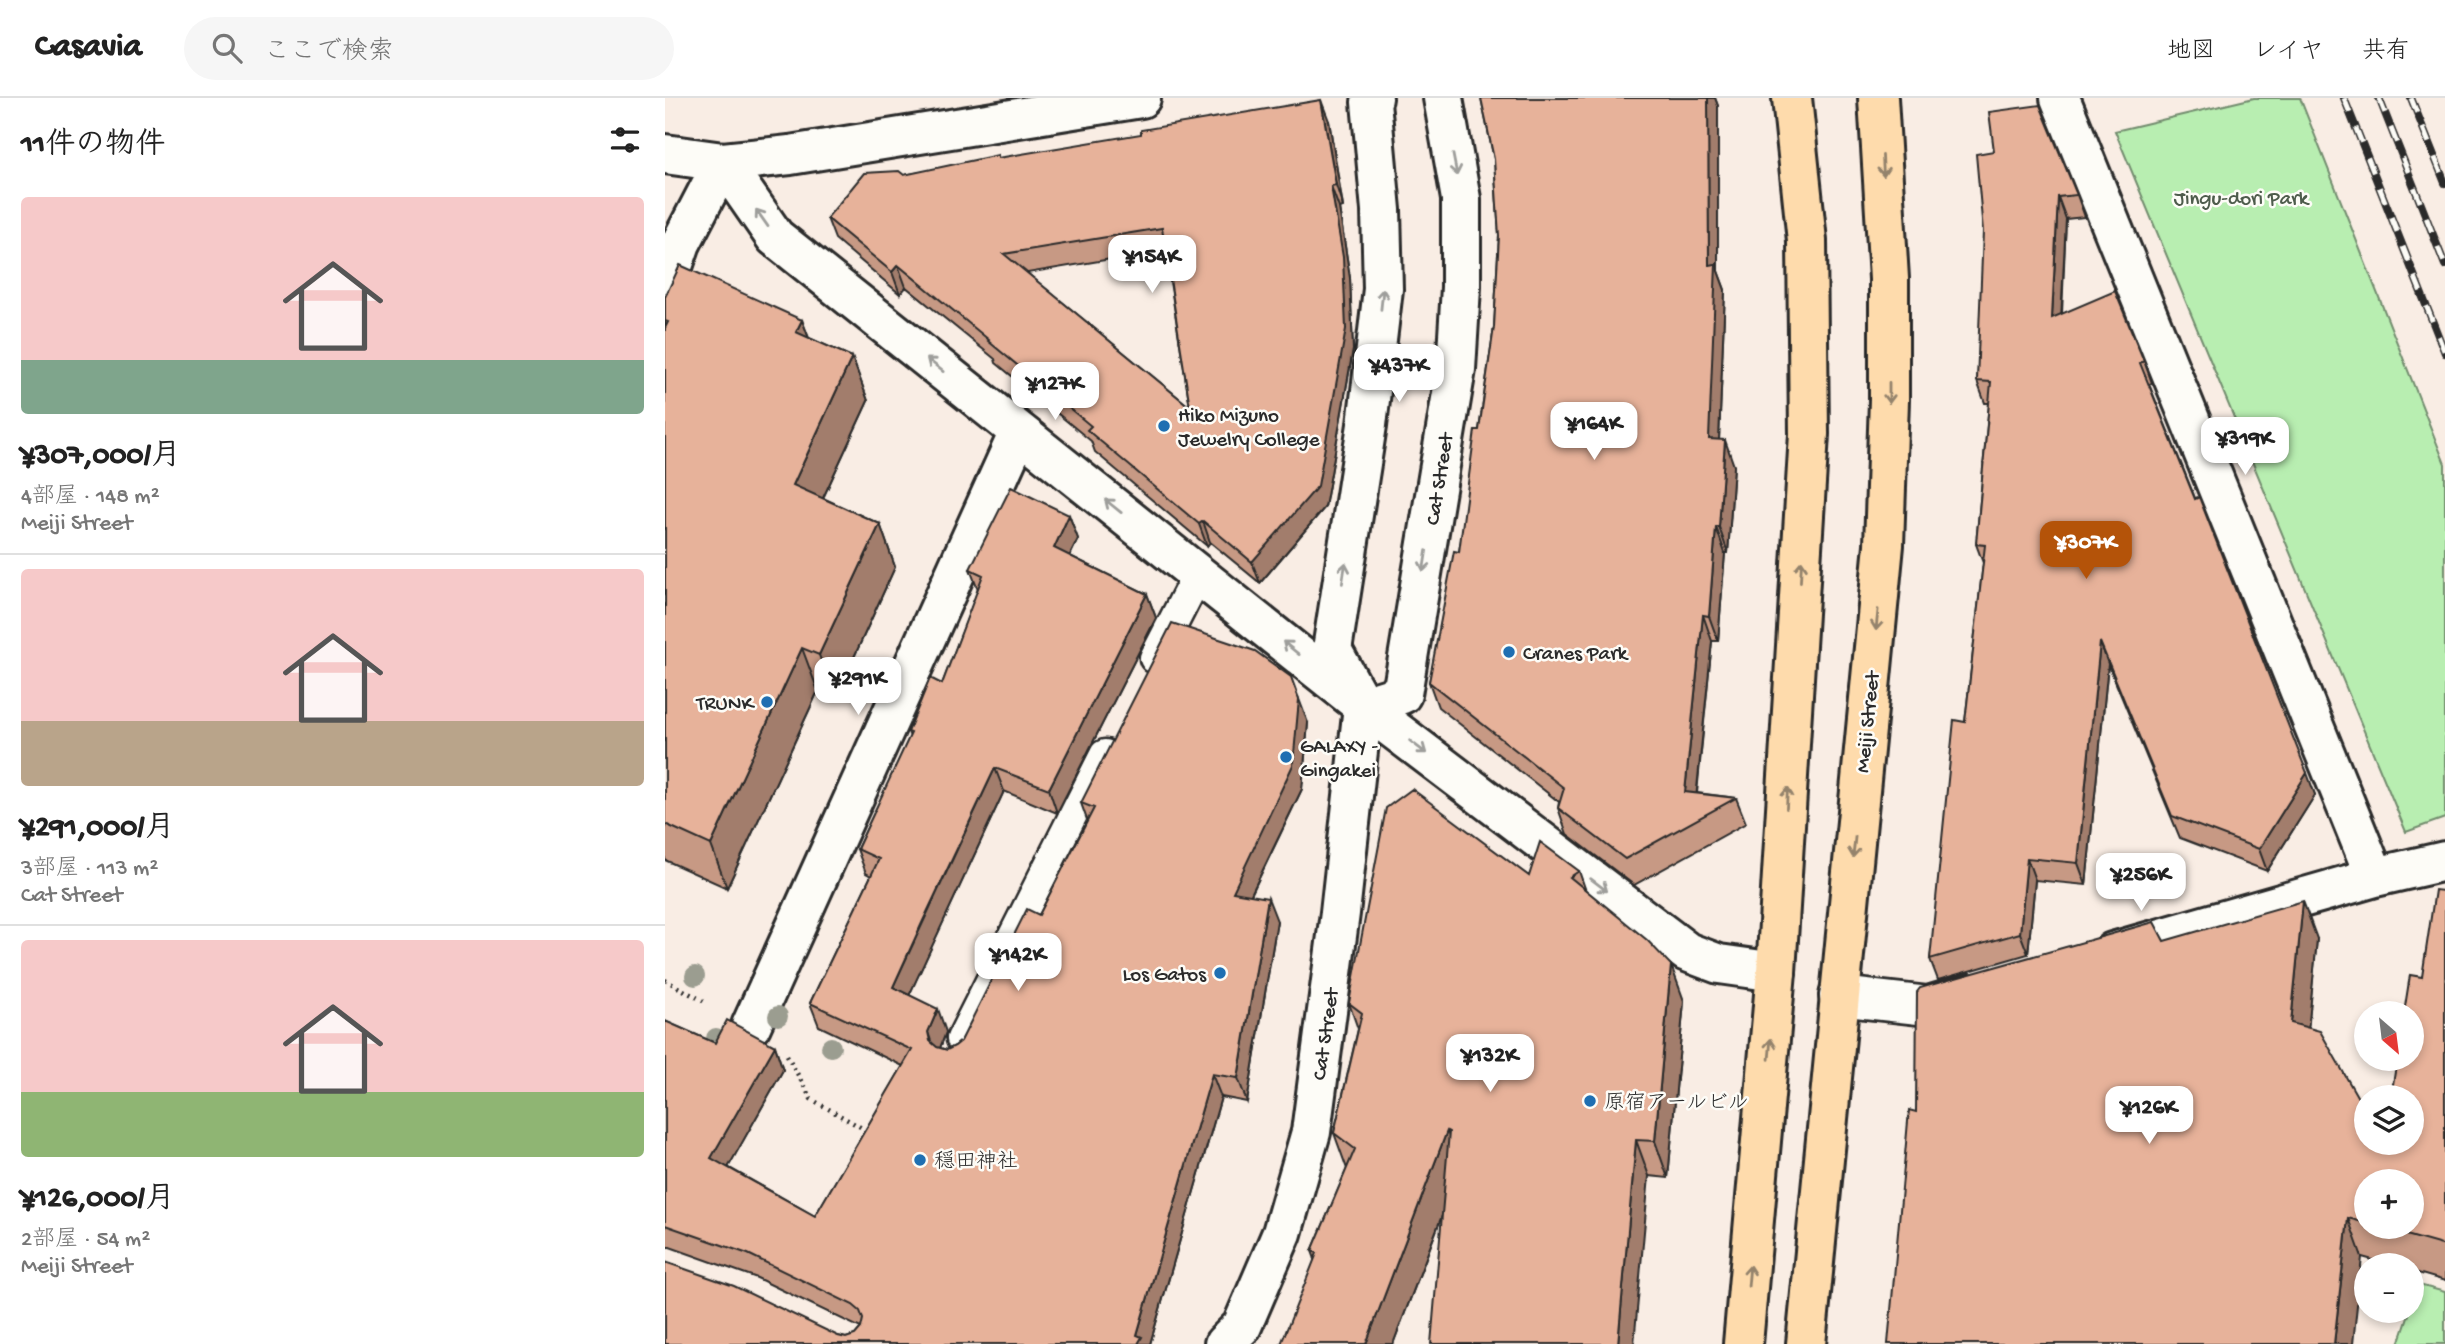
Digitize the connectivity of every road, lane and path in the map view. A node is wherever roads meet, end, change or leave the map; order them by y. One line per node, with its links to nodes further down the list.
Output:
1 (1141, 98): 8 (street)
2 (1373, 98): 13 (street, one-way to 2)
3 (1443, 98): 13 (street, Cat Street, one-way to 13)
4 (1792, 98): 18 (main road, one-way to 4)
5 (1878, 98): 20 (main road, Meiji Street, one-way to 20)
6 (2060, 98): 16 (street)
7 (665, 154): 8 (street)
8 (723, 162): 9 (street); 10 (street, one-way to 8)
9 (665, 290)
10 (1019, 432): 11 (street, one-way to 10); 21 (street)
11 (1198, 574): 12 (lane); 13 (street, one-way to 11)
12 (1142, 683)
13 (1363, 706): 18 (street, one-way to 18); 24 (street, Cat Street)
14 (1117, 732): 22 (lane)
15 (2445, 861): 16 (street)
16 (2375, 877): 17 (street)
17 (2085, 960)
18 (1776, 972): 25 (main road, one-way to 18)
19 (2007, 983): 20 (street)
20 (1839, 996): 26 (main road, Meiji Street)
21 (767, 1036): 23 (path)
22 (954, 1056)
23 (876, 1136)
24 (1236, 1338)
25 (1743, 1344)
26 (1806, 1344)

